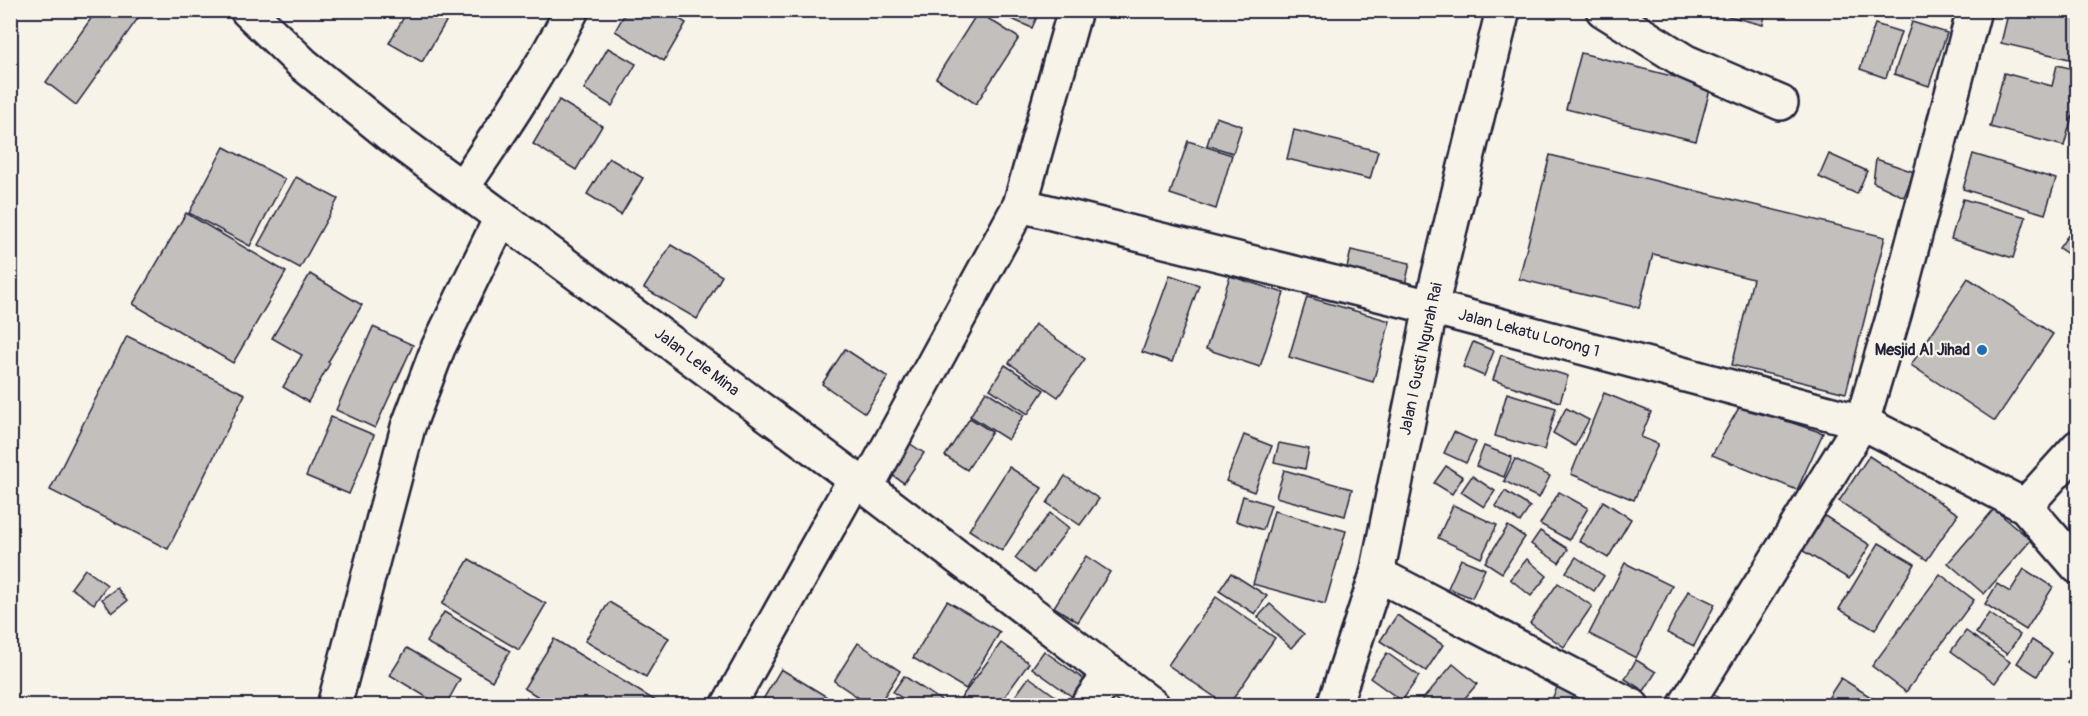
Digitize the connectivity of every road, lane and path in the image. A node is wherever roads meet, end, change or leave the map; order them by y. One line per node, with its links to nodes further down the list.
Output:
1 (247, 10): 8 (street, Jalan Lele Mina)
2 (572, 10): 8 (street)
3 (1075, 10): 9 (street)
4 (1503, 10): 11 (street, Jalan I Gusti Ngurah Rai)
5 (1603, 10): 7 (street)
6 (1974, 10): 12 (street)
7 (1780, 103)
8 (462, 189): 10 (street, Jalan Lele Mina)
9 (1020, 205): 11 (street, Jalan Lekatu Lorong 1); 14 (street)
10 (501, 218): 14 (street, Jalan Lele Mina); 19 (street)
11 (1431, 307): 12 (street, Jalan Lekatu Lorong 1); 17 (street, Jalan I Gusti Ngurah Rai)
12 (1862, 422): 15 (street, Jalan Lekatu Lorong 1); 25 (street)
13 (2078, 447): 15 (street)
14 (860, 484): 18 (street, Jalan Lele Mina); 20 (street)
15 (2025, 506): 16 (street, Jalan Lekatu Lorong 1)
16 (2078, 567)
17 (1377, 574): 23 (street, Jalan I Gusti Ngurah Rai); 24 (street)
18 (1111, 673): 21 (street); 22 (street, Jalan Lele Mina)
19 (334, 705)
20 (728, 705)
21 (1087, 705)
22 (1153, 705)
23 (1334, 705)
24 (1632, 705)
25 (1685, 705)

